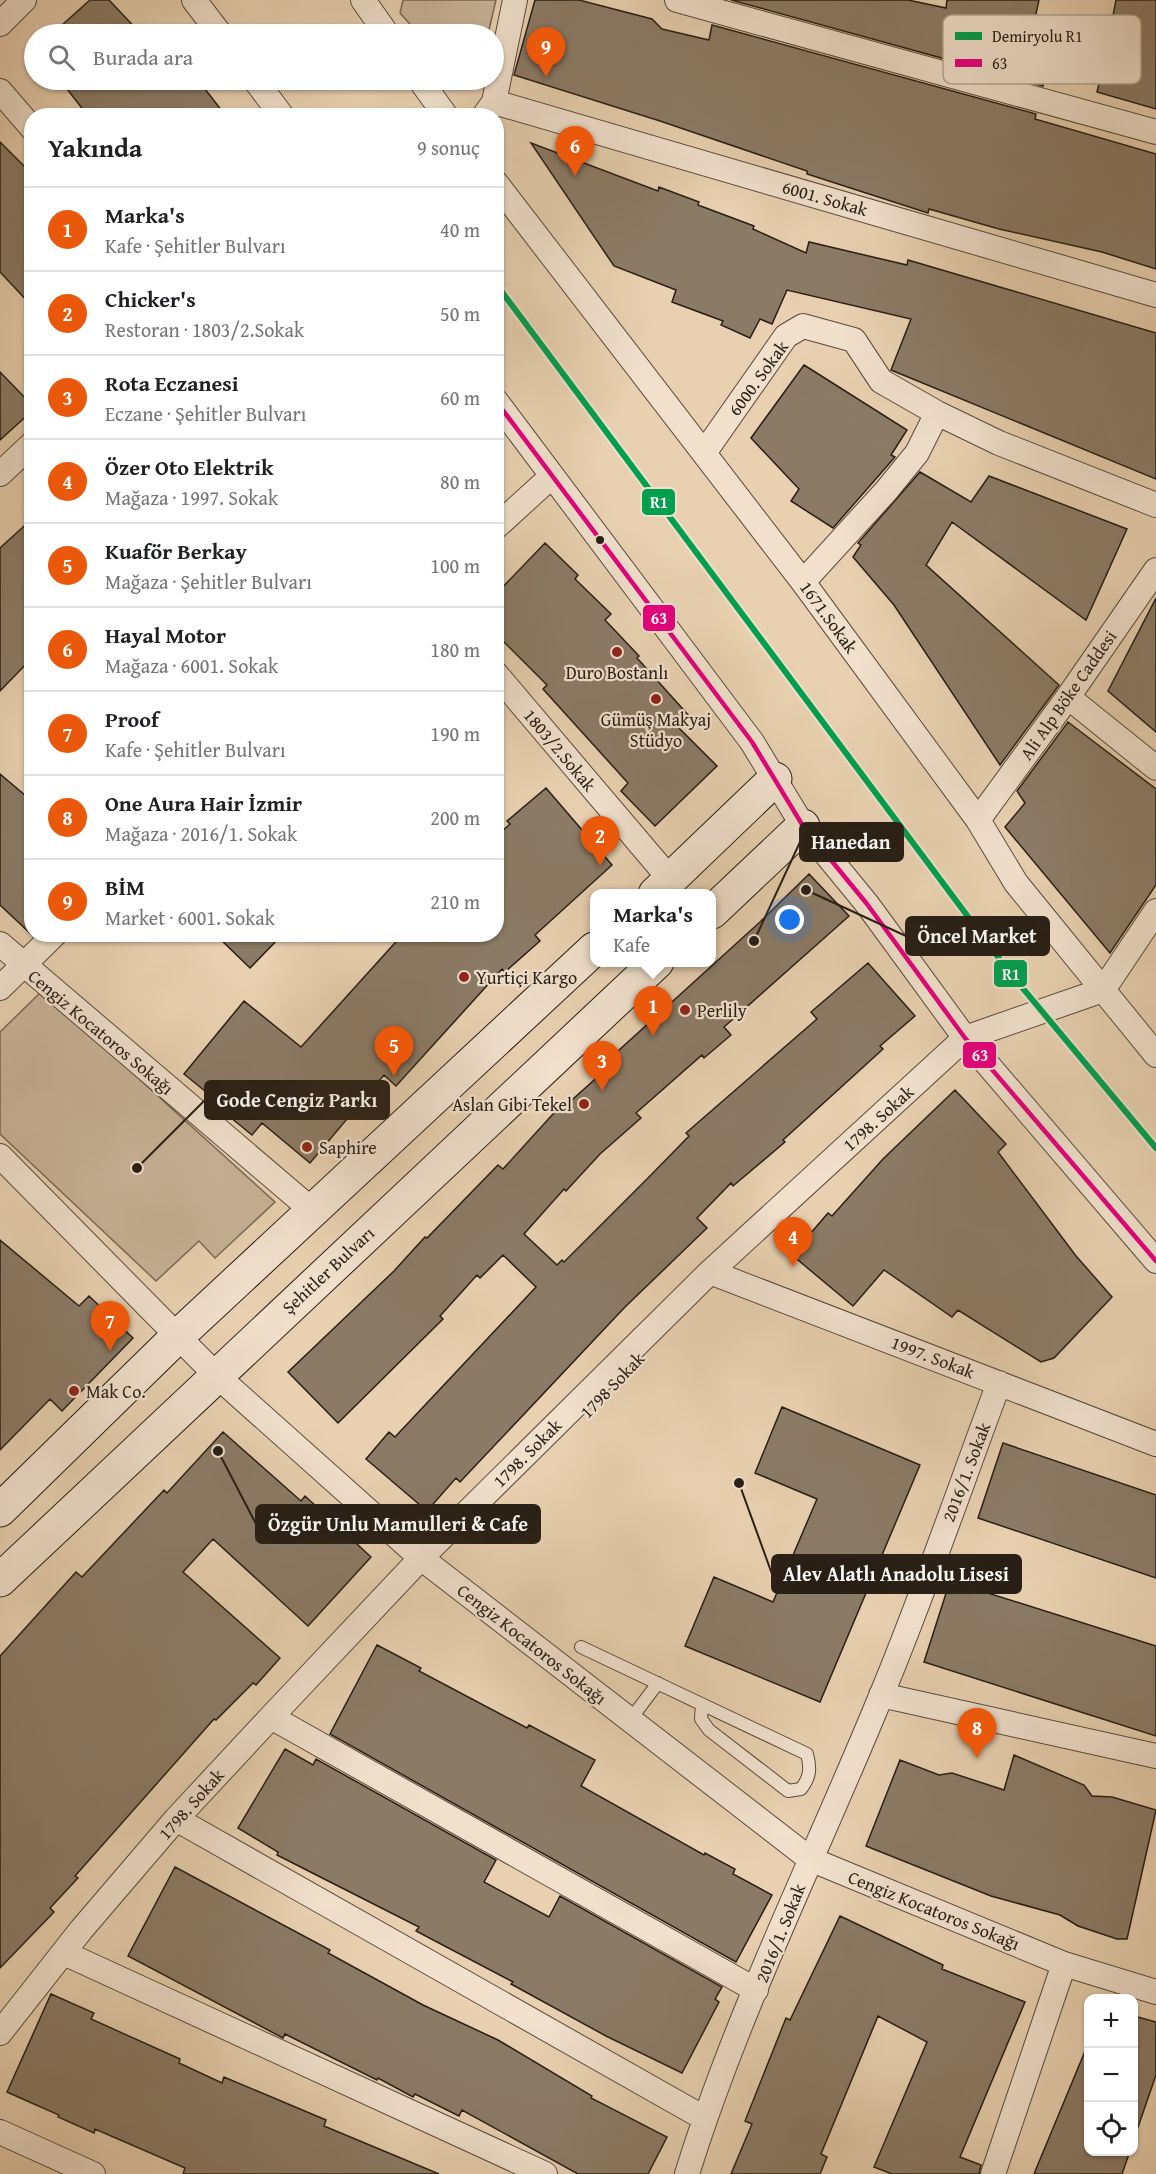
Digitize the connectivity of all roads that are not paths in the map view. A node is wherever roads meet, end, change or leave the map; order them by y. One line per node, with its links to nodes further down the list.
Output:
1 (24, 0): 5 (street)
2 (194, 0): 6 (street)
3 (515, 0): 7 (street)
4 (677, 0): 8 (street)
5 (0, 24)
6 (212, 24)
7 (504, 46)
8 (943, 73)
9 (982, 84): 19 (street)
10 (262, 90): 14 (street)
11 (427, 90): 15 (street)
12 (494, 90): 16 (street)
13 (0, 92): 18 (street)
14 (276, 108)
15 (440, 108)
16 (489, 108)
17 (504, 113): 21 (street, 6001. Sokak)
18 (24, 119)
19 (1156, 132)
20 (504, 193): 25 (street, 1671.Sokak)
21 (1156, 295)
22 (504, 412): 27 (street)
23 (937, 413): 25 (street, 6000. Sokak); 28 (street, 6000. Sokak); 31 (street)
24 (24, 452): 26 (street)
25 (704, 453): 31 (street, 1671.Sokak)
26 (0, 474)
27 (552, 476): 29 (street); 35 (street)
28 (1156, 505)
29 (504, 520)
30 (1156, 570): 33 (street, Ali Alp Böke Caddesi)
31 (803, 582): 36 (street, 1671.Sokak)
32 (504, 684): 38 (street, 1803/2.Sokak)
33 (1068, 697): 34 (street); 36 (street, Ali Alp Böke Caddesi)
34 (1156, 768)
35 (775, 779): 37 (street); 38 (street)
36 (978, 820): 47 (street, 1671.Sokak)
37 (803, 826): 39 (street); 48 (street)
38 (662, 886)
39 (716, 907)
40 (1156, 911): 47 (street)
41 (47, 942): 44 (street)
42 (0, 944): 44 (street, Cengiz Kocatoros Sokağı)
43 (590, 953): 51 (street)
44 (22, 965): 46 (street); 51 (street, Cengiz Kocatoros Sokağı)
45 (653, 967): 55 (street, Şehitler Bulvarı)
46 (0, 988)
47 (1103, 990): 48 (street); 49 (street, 1671.Sokak)
48 (965, 1038): 52 (street); 53 (street, 1798. Sokak)
49 (1156, 1055)
50 (0, 1156): 54 (street, Cengiz Kocatoros Sokağı)
51 (313, 1211): 54 (street)
52 (1156, 1261)
53 (710, 1272): 56 (street, 1997. Sokak); 59 (street, 1798. Sokak)
54 (178, 1336): 55 (street, Cengiz Kocatoros Sokağı); 58 (street)
55 (216, 1375): 59 (street, Cengiz Kocatoros Sokağı); 60 (street, Şehitler Bulvarı)
56 (999, 1383): 57 (street, 1997. Sokak); 63 (street, 2016/1. Sokak)
57 (1156, 1444)
58 (0, 1510)
59 (421, 1558): 65 (street, 1798. Sokak); 66 (street, Cengiz Kocatoros Sokağı)
60 (0, 1580)
61 (581, 1647): 62 (lane)
62 (658, 1683): 64 (lane); 66 (lane)
63 (881, 1695): 67 (street); 69 (street, 2016/1. Sokak)
64 (702, 1704): 64 (lane)
65 (271, 1717): 68 (street, 1798. Sokak); 72 (street)
66 (630, 1720): 69 (street, Cengiz Kocatoros Sokağı)
67 (1156, 1756)
68 (176, 1820): 70 (street, 1798. Sokak); 75 (street)
69 (810, 1859): 71 (street, Cengiz Kocatoros Sokağı); 72 (street, 2016/1. Sokak)
70 (63, 1953): 74 (street, 1798. Sokak); 78 (street)
71 (1064, 1964): 73 (street, Cengiz Kocatoros Sokağı); 80 (street)
72 (756, 1990): 75 (street, 2016/1. Sokak)
73 (1156, 1992)
74 (0, 2033)
75 (704, 2118): 79 (street, 2016/1. Sokak)
76 (0, 2132): 77 (street)
77 (93, 2174)
78 (545, 2174)
79 (687, 2174)
80 (993, 2174)

